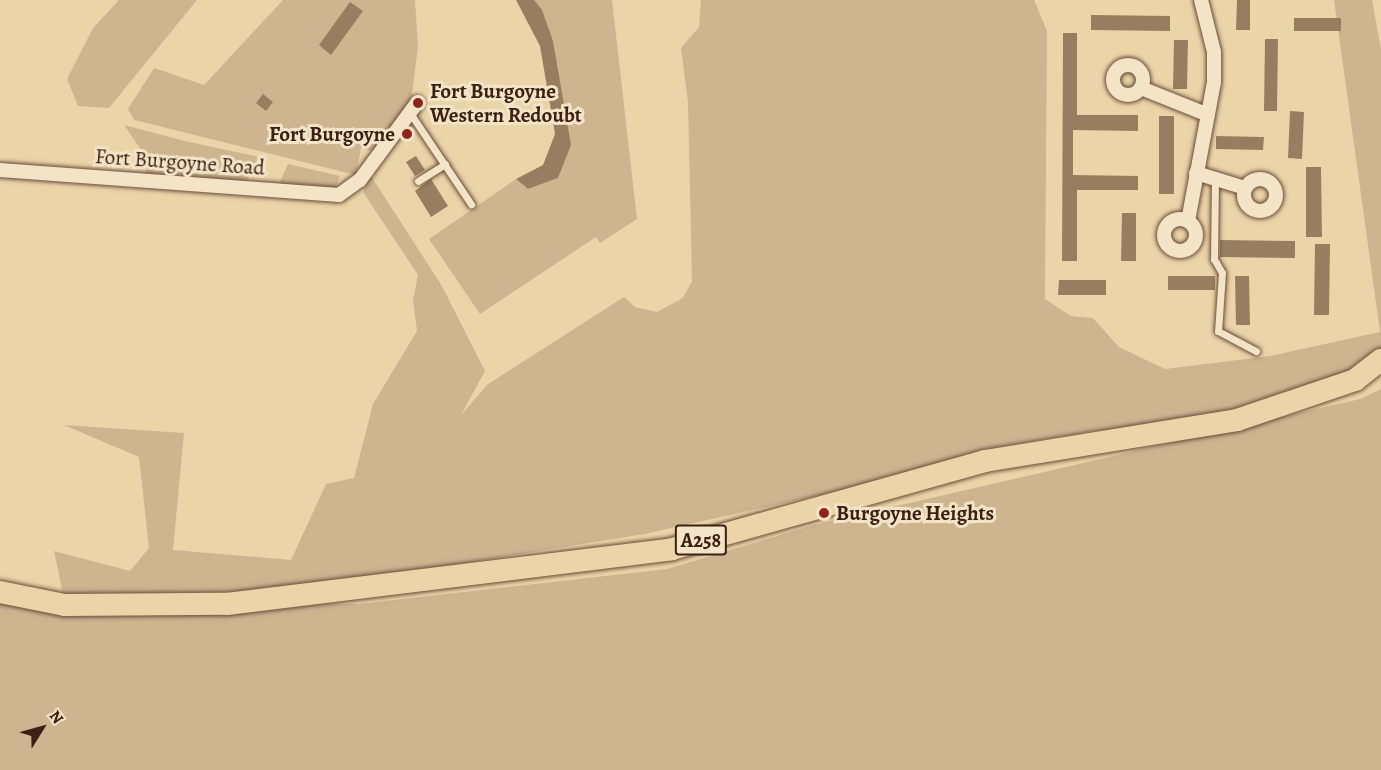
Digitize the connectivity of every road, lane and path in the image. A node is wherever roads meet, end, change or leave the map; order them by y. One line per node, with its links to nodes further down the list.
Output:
1 (1202, 0): 4 (street)
2 (1141, 88): 4 (street)
3 (414, 108): 5 (lane); 6 (street, Fort Burgoyne Road)
4 (1208, 115): 7 (street)
5 (444, 164): 9 (lane); 11 (lane)
6 (0, 170)
7 (1196, 173): 8 (street); 12 (street)
8 (1215, 179): 10 (street); 13 (lane)
9 (418, 181)
10 (1245, 188)
11 (471, 204)
12 (1188, 221)
13 (1256, 351)
14 (1381, 360): 15 (main road, A258)
15 (0, 592)

